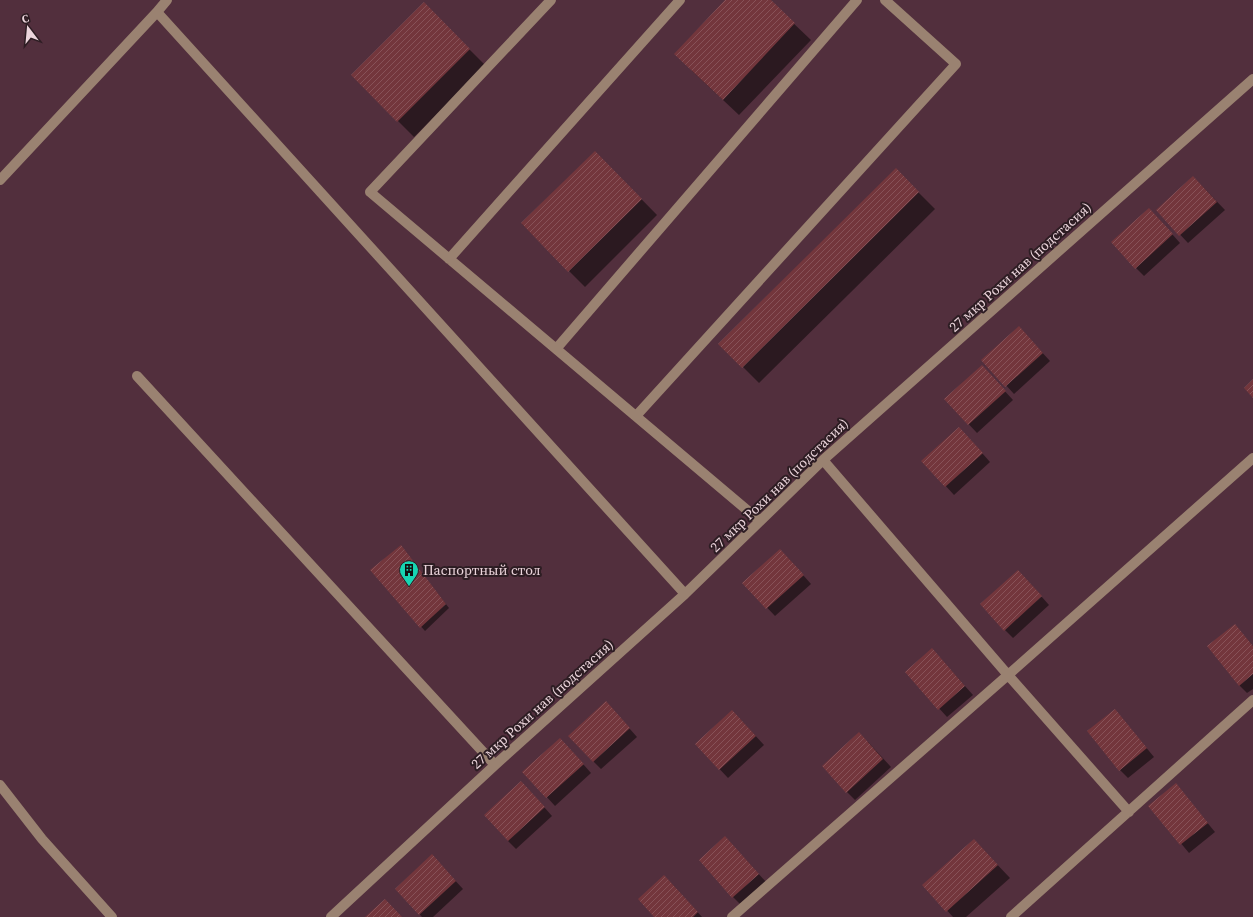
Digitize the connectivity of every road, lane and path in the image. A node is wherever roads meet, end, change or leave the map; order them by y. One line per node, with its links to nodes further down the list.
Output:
1 (168, 0): 6 (street)
2 (551, 0): 9 (street)
3 (680, 0): 9 (street)
4 (857, 0): 10 (street)
5 (885, 0): 12 (street)
6 (157, 12): 8 (street); 16 (street)
7 (1253, 79): 14 (street, 27 мкр Рохи нав (подстасия))
8 (0, 180)
9 (449, 258): 10 (street)
10 (556, 349): 12 (street)
11 (137, 376): 19 (street)
12 (636, 416): 15 (street)
13 (1253, 458): 17 (street)
14 (823, 460): 15 (street, 27 мкр Рохи нав (подстасия)); 17 (street)
15 (760, 521): 16 (street, 27 мкр Рохи нав (подстасия))
16 (685, 594): 19 (street, 27 мкр Рохи нав (подстасия))
17 (1008, 675): 21 (street); 24 (street)
18 (1253, 700): 21 (street)
19 (495, 765): 23 (street, 27 мкр Рохи нав (подстасия))
20 (0, 785): 22 (street)
21 (1129, 812): 25 (street)
22 (112, 917)
23 (331, 917)
24 (732, 917)
25 (1011, 917)

